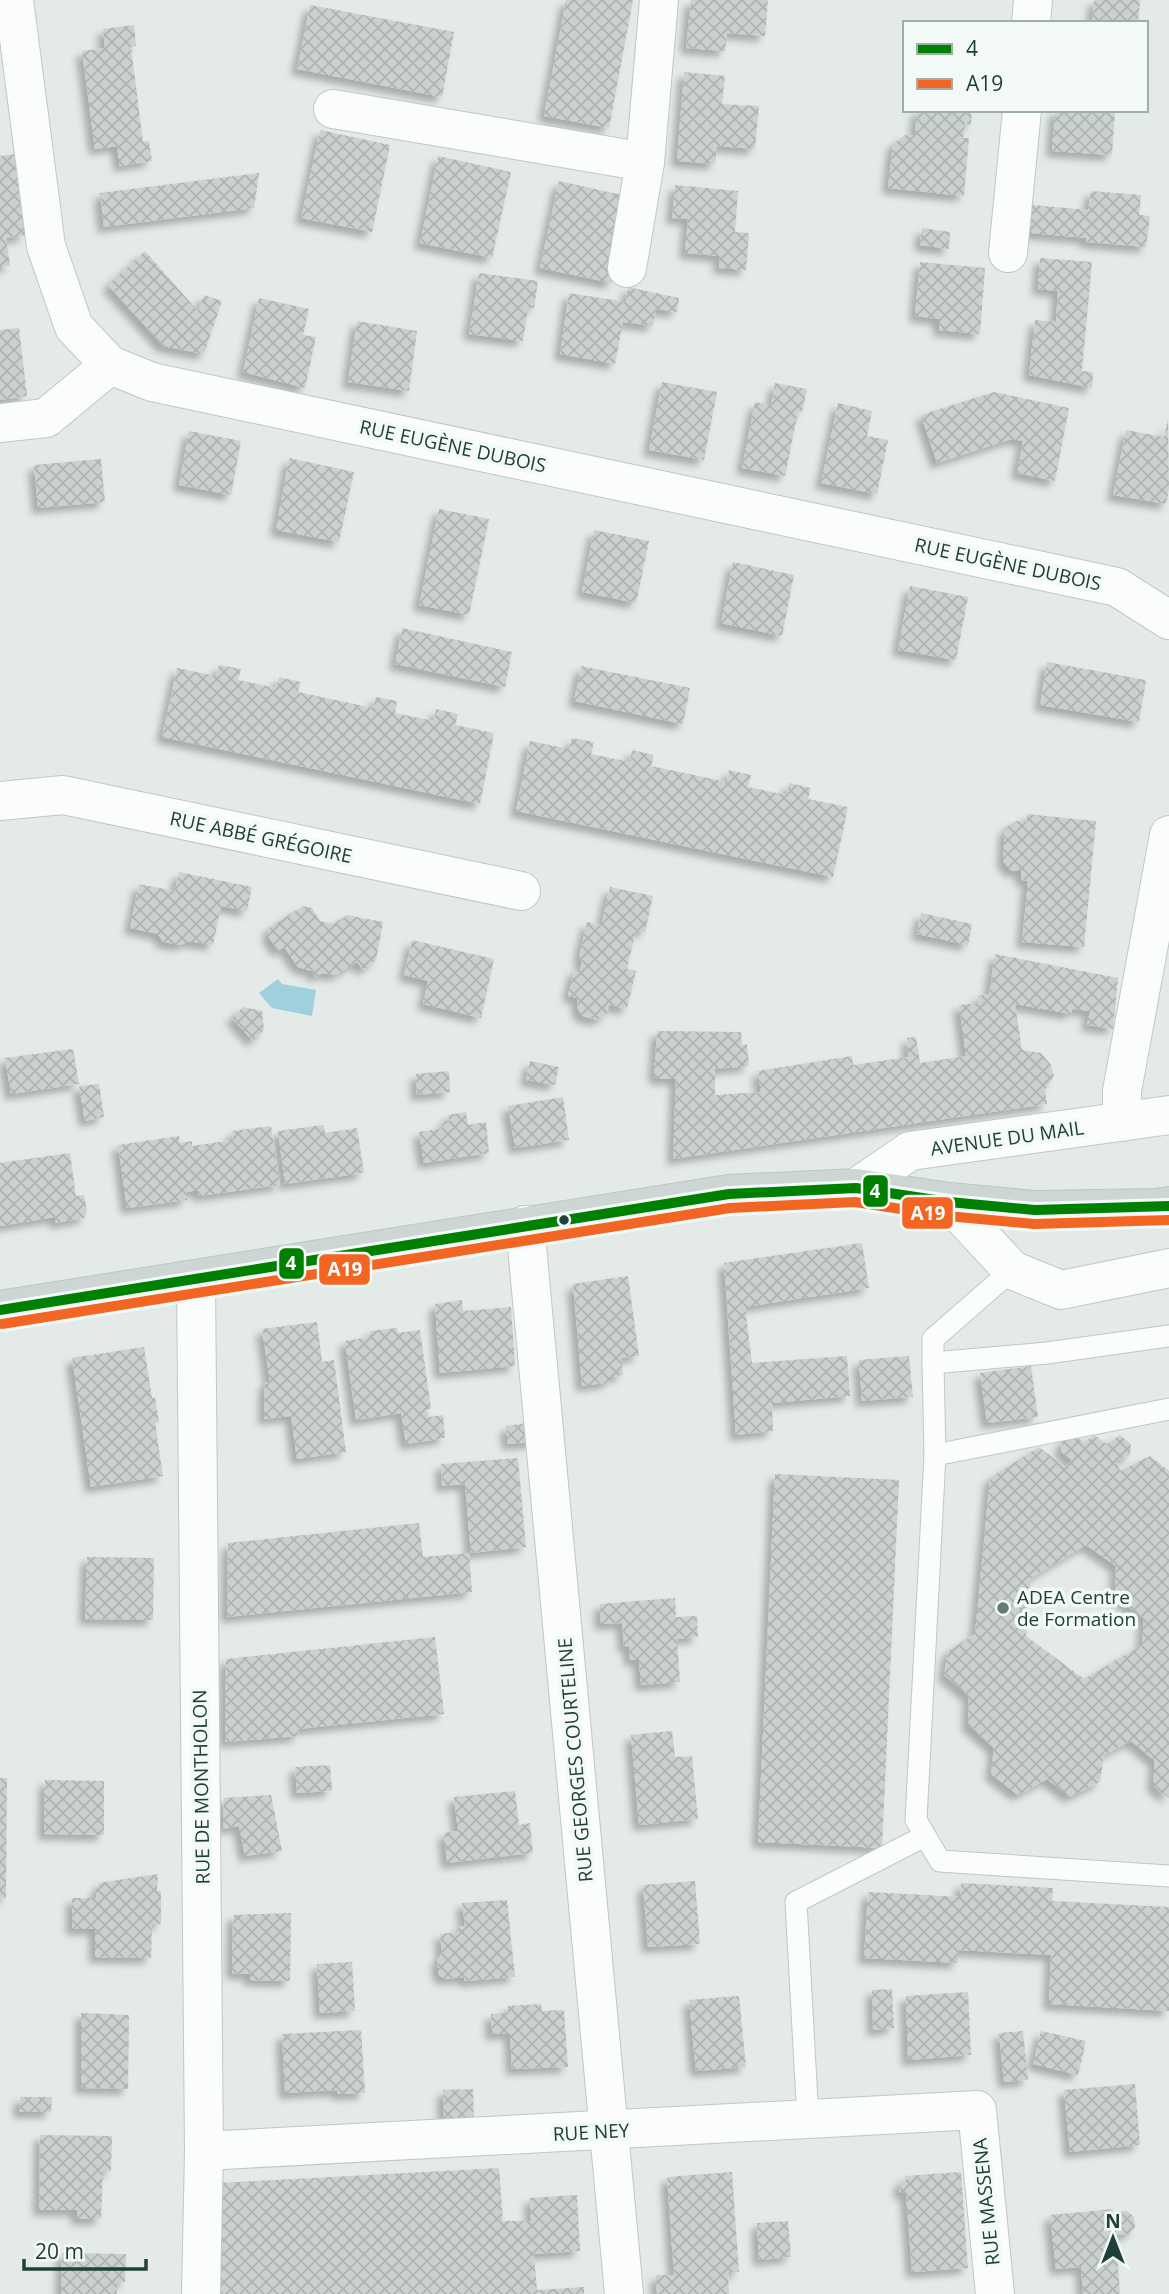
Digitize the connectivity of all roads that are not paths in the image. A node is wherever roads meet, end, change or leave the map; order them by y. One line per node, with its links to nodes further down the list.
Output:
1 (14, 0): 10 (street, RUE EUGÈNE DUBOIS)
2 (659, 0): 7 (street)
3 (1033, 0): 4 (street)
4 (1031, 21)
5 (333, 109): 7 (street)
6 (1022, 112): 8 (street)
7 (645, 162): 9 (street)
8 (1008, 253)
9 (627, 268)
10 (110, 365): 11 (street); 12 (street, RUE EUGÈNE DUBOIS)
11 (0, 423)
12 (1169, 620)
13 (0, 801): 15 (street, RUE ABBÉ GRÉGOIRE)
14 (1169, 835): 17 (street)
15 (521, 891)
16 (1169, 1115): 17 (street, AVENUE DU MAIL)
17 (1122, 1122): 18 (street, AVENUE DU MAIL)
18 (856, 1188): 19 (main road); 21 (main road)
19 (948, 1202): 20 (main road); 23 (street)
20 (1169, 1206)
21 (526, 1226): 24 (main road); 34 (street, RUE GEORGES COURTELINE)
22 (1169, 1268): 23 (street)
23 (1012, 1270): 27 (lane)
24 (195, 1281): 25 (main road); 35 (street, RUE DE MONTHOLON)
25 (0, 1310)
26 (1169, 1336): 27 (lane)
27 (933, 1363): 29 (lane)
28 (1169, 1409): 29 (lane)
29 (935, 1455): 30 (lane)
30 (925, 1836): 31 (lane); 33 (lane)
31 (1169, 1876)
32 (977, 2110): 33 (street, RUE NEY); 38 (street, RUE MASSENA)
33 (807, 2120): 34 (street, RUE NEY)
34 (610, 2131): 35 (street, RUE NEY); 37 (street, RUE GEORGES COURTELINE)
35 (204, 2151): 36 (street, RUE DE MONTHOLON)
36 (201, 2294)
37 (624, 2294)
38 (995, 2294)

